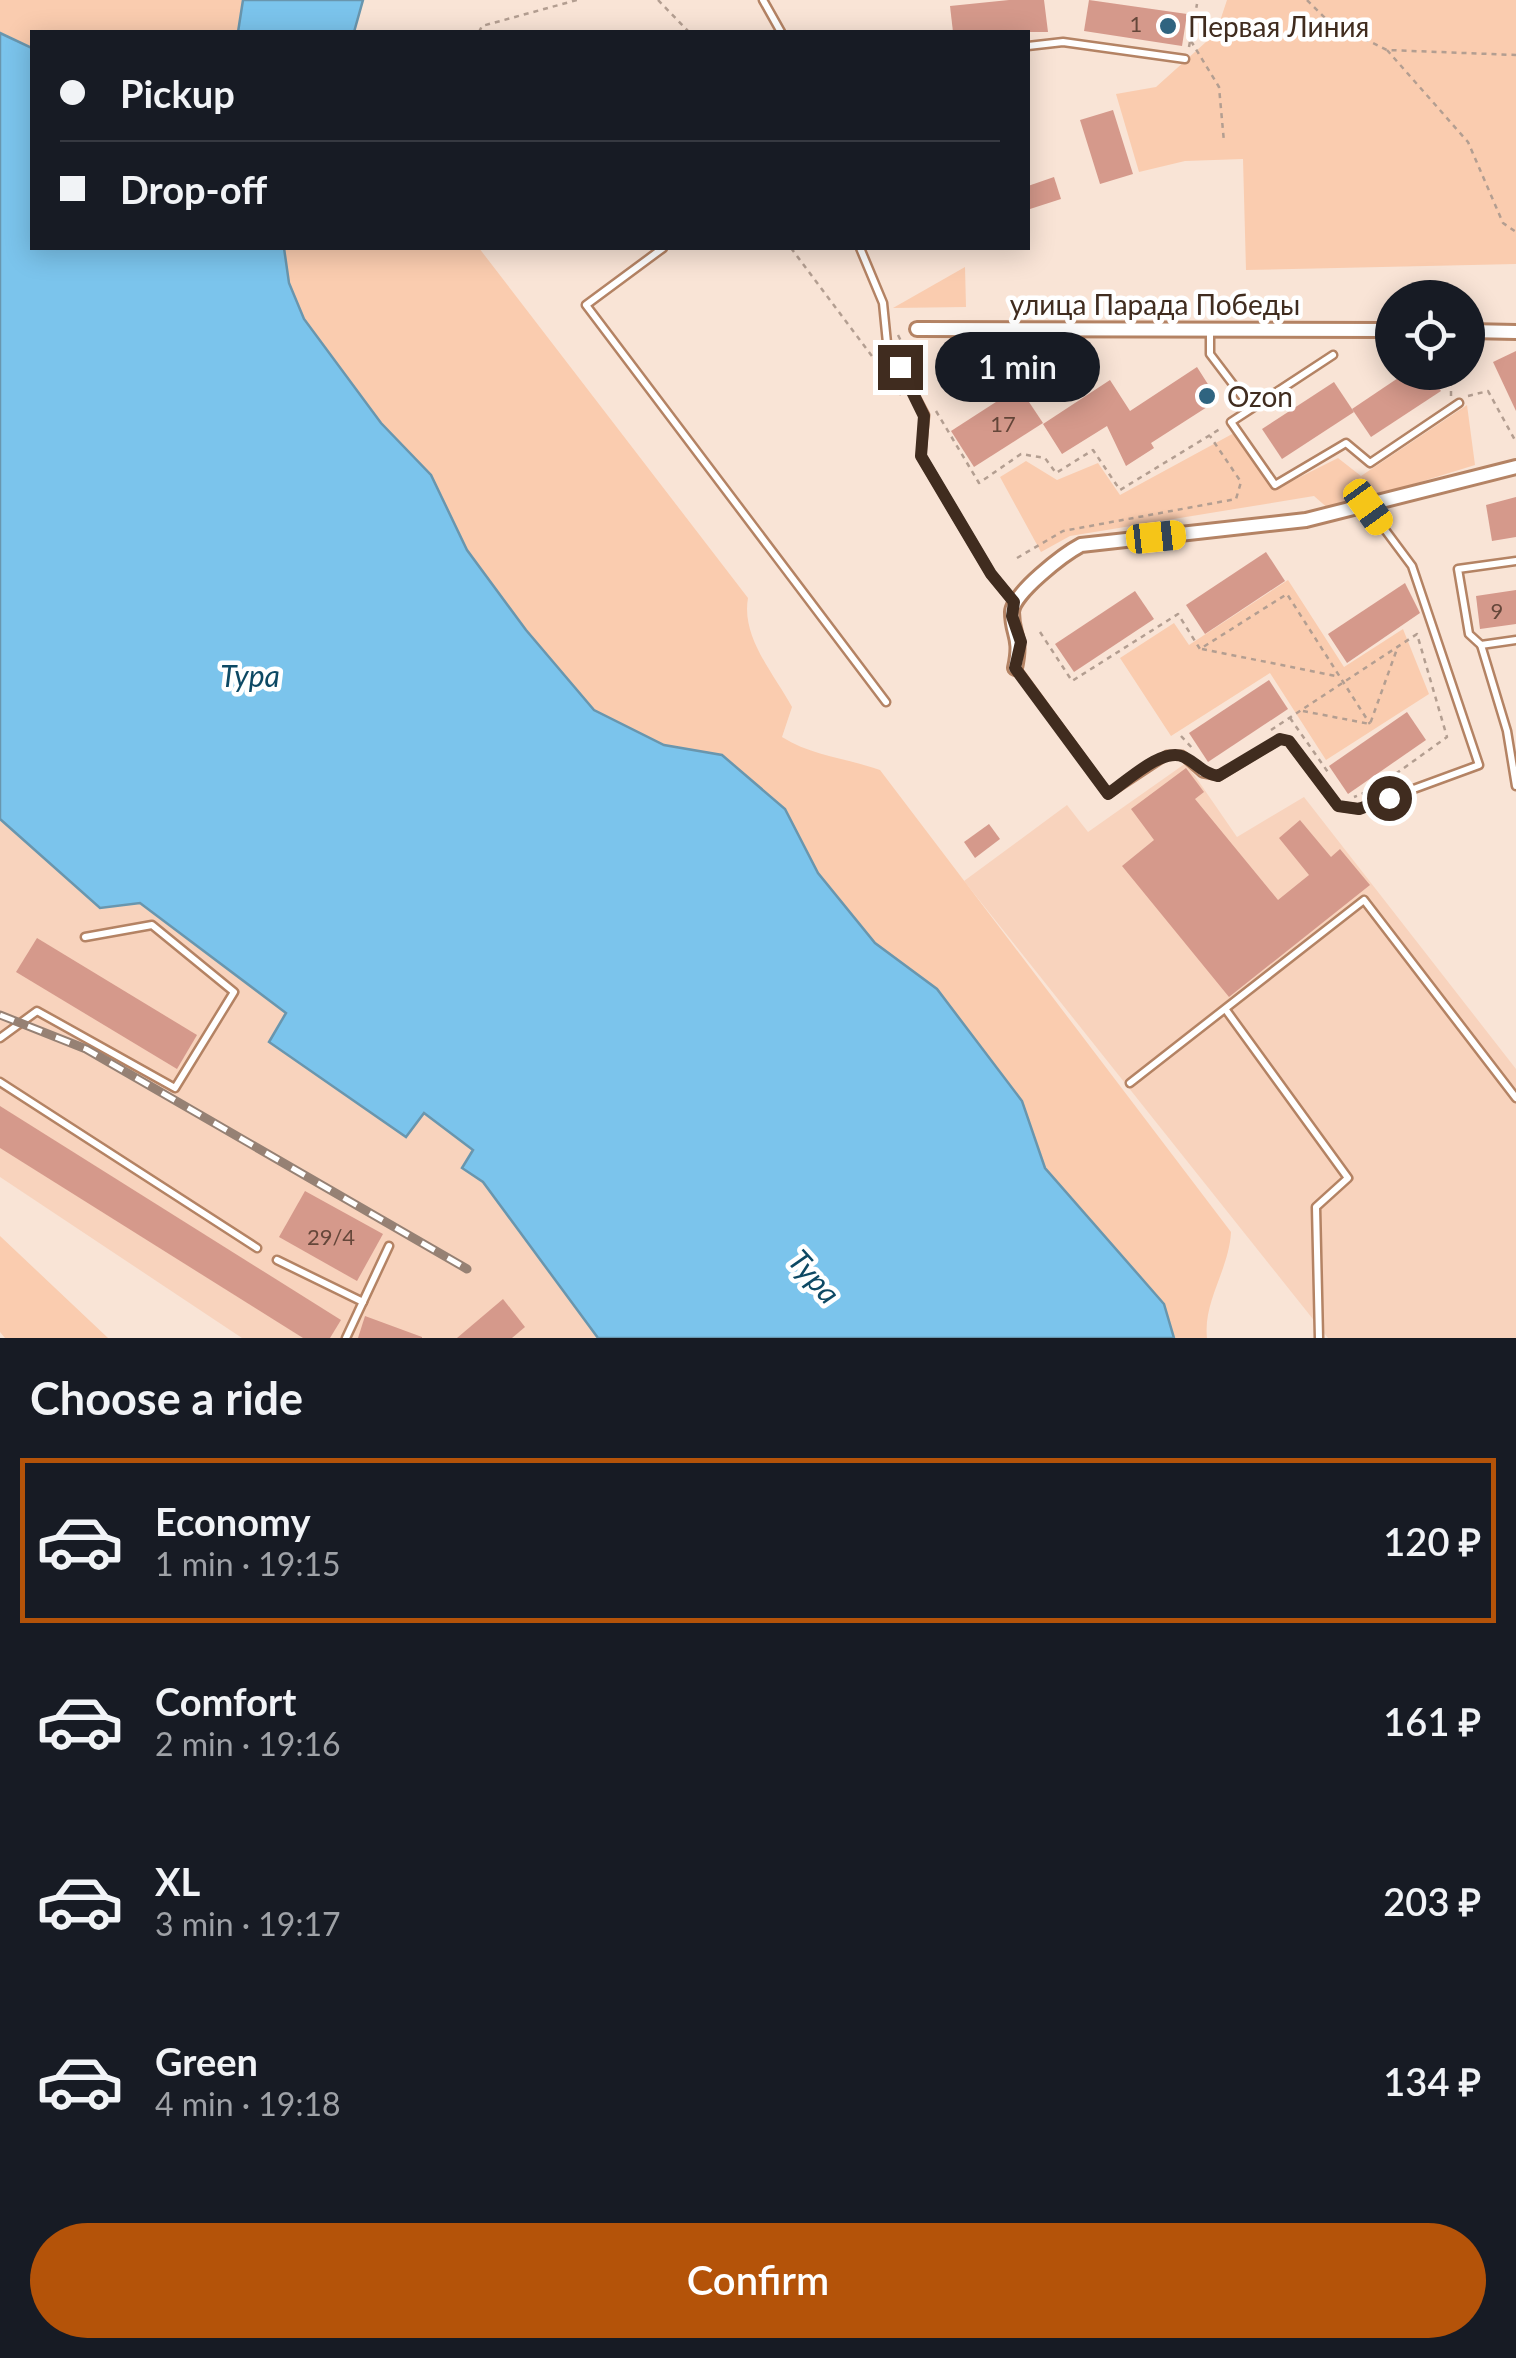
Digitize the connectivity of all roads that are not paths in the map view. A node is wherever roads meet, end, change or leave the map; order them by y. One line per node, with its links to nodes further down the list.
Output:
1 (762, 0): 2 (lane)
2 (780, 30)
3 (1030, 46): 4 (lane)
4 (1185, 59)
5 (660, 250): 22 (lane)
6 (861, 250): 18 (lane)
7 (1210, 328): 8 (street, улица Парада Победы); 9 (street, улица Парада Победы); 14 (lane)
8 (917, 329)
9 (1375, 330)
10 (1485, 331): 11 (street)
11 (1516, 332)
12 (1333, 354): 14 (lane)
13 (1459, 403): 14 (lane)
14 (1251, 408)
15 (1516, 466): 16 (street)
16 (1368, 507): 18 (street); 21 (lane)
17 (1516, 561): 20 (lane)
18 (1014, 602): 21 (street)
19 (1516, 640): 20 (lane)
20 (1482, 645): 23 (lane)
21 (1015, 668)
22 (886, 702)
23 (1516, 786)
24 (85, 937): 26 (lane)
25 (1226, 1010): 28 (lane); 29 (lane); 35 (lane)
26 (0, 1038)
27 (0, 1082): 31 (lane)
28 (1130, 1083)
29 (1516, 1098)
30 (389, 1246): 33 (lane)
31 (258, 1248)
32 (277, 1260): 33 (lane)
33 (362, 1302): 34 (lane)
34 (346, 1338)
35 (1318, 1338)

